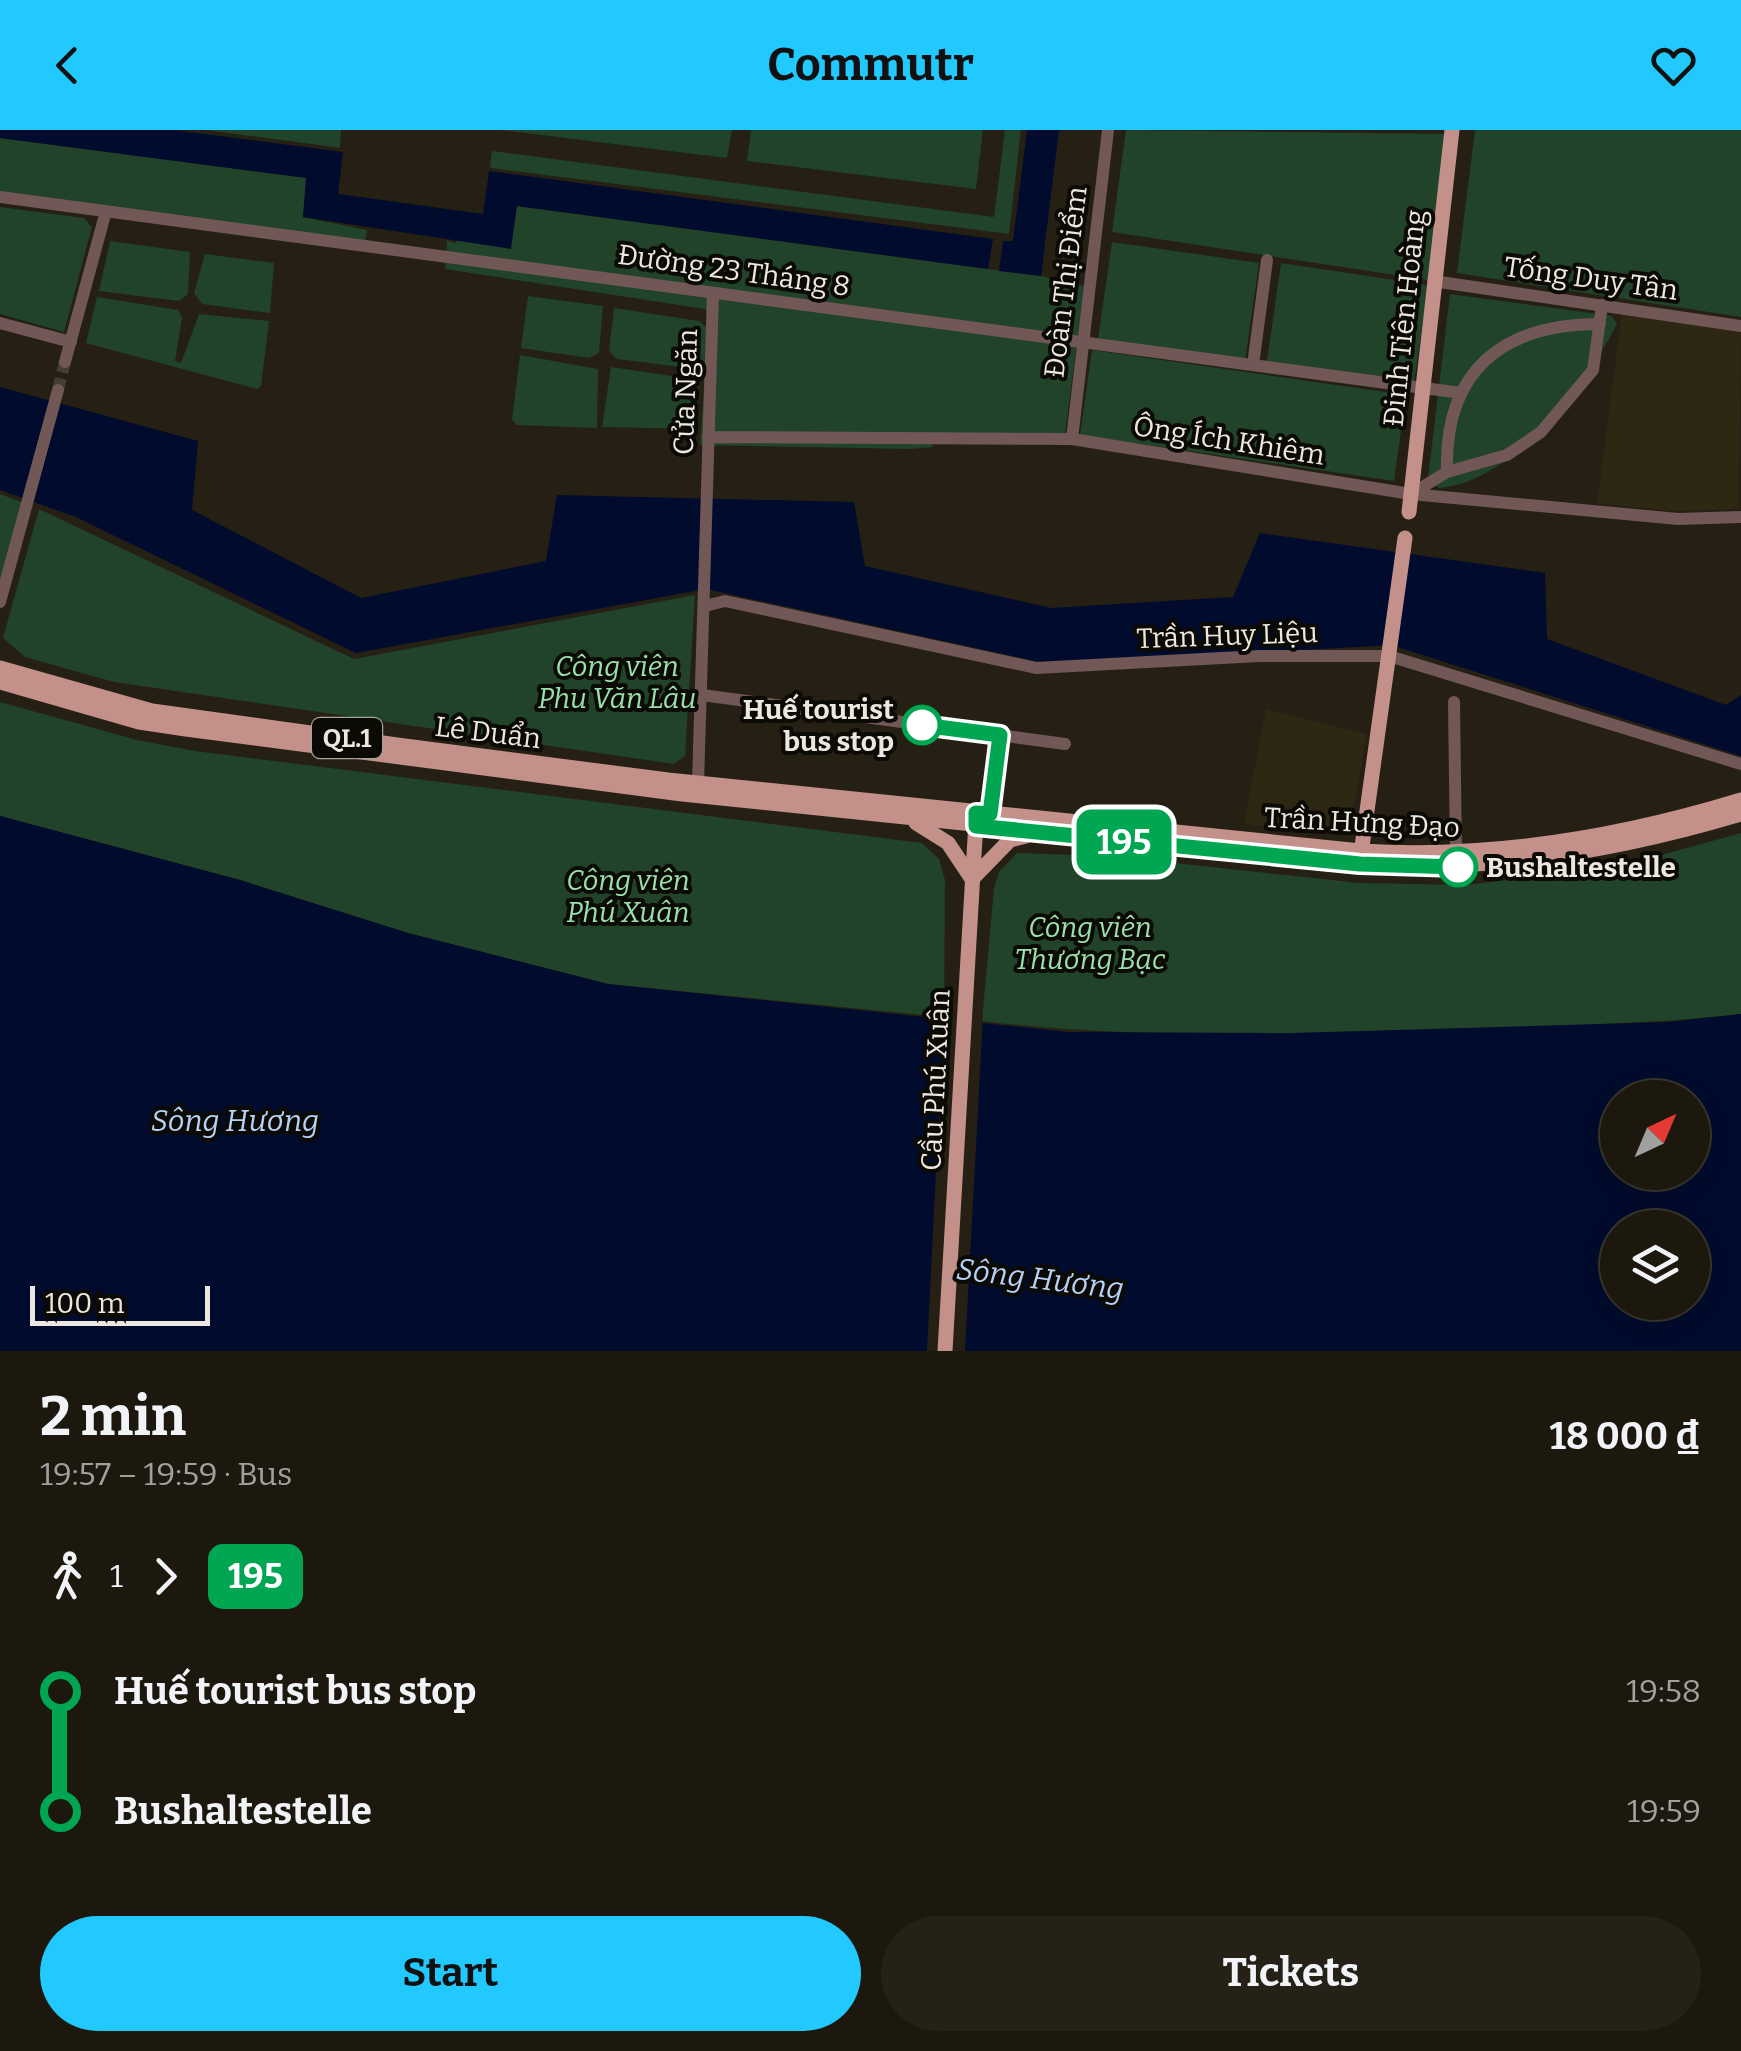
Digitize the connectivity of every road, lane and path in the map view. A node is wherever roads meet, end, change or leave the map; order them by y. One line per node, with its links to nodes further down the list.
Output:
1 (1108, 130): 13 (street, Đoàn Thị Điểm)
2 (1452, 130): 6 (main road, Đinh Tiên Hoàng)
3 (0, 198): 4 (street, Đường 23 Tháng 8)
4 (106, 212): 7 (street, Đường 23 Tháng 8); 12 (street)
5 (1267, 260): 15 (street)
6 (1433, 281): 8 (street, Tống Duy Tân); 16 (main road, Đinh Tiên Hoàng)
7 (713, 292): 13 (street, Đường 23 Tháng 8); 19 (street, Cửa Ngăn)
8 (1602, 304): 10 (street); 11 (street, Tống Duy Tân)
9 (0, 322): 12 (street)
10 (1600, 324): 18 (street); 21 (street)
11 (1741, 326)
12 (71, 342): 14 (street)
13 (1083, 342): 15 (street, Đường 23 Tháng 8); 20 (street, Đoàn Thị Điểm)
14 (65, 362)
15 (1253, 365): 16 (street, Đường 23 Tháng 8)
16 (1420, 387): 18 (street, Đường 23 Tháng 8); 22 (main road, Đinh Tiên Hoàng)
17 (58, 390): 27 (street)
18 (1462, 393): 21 (street)
19 (708, 436): 20 (street, Ông Ích Khiêm); 26 (street, Cửa Ngăn)
20 (1072, 439): 22 (street, Ông Ích Khiêm)
21 (1447, 472): 22 (street)
22 (1411, 494): 23 (main road, Đinh Tiên Hoàng); 24 (street, Ông Ích Khiêm)
23 (1409, 512)
24 (1741, 517)
25 (1405, 538): 28 (main road)
26 (705, 600): 28 (street, Trần Huy Liệu); 31 (street)
27 (0, 602)
28 (1390, 651): 35 (street, Trần Huy Liệu); 43 (main road)
29 (0, 668): 36 (main road, Lê Duẩn / QL.1)
30 (0, 682): 36 (main road, Lê Duẩn / QL.1)
31 (702, 695): 33 (street); 36 (street)
32 (1454, 702): 42 (street)
33 (1000, 735): 34 (street); 40 (street)
34 (1065, 744)
35 (1741, 764)
36 (698, 789): 39 (main road, Lê Duẩn / QL.1); 40 (main road, Lê Duẩn / QL.1)
37 (1741, 800): 42 (main road, Trần Hưng Đạo)
38 (1741, 814): 43 (main road, Trần Hưng Đạo)
39 (902, 817): 40 (main road, Lê Duẩn / QL.1); 44 (main road, QL.1)
40 (981, 818): 41 (main road, Trần Hưng Đạo); 43 (main road, Trần Hưng Đạo); 44 (main road, Cầu Phú Xuân)
41 (1038, 833): 43 (main road, Trần Hưng Đạo); 44 (main road)
42 (1456, 855): 43 (main road, Trần Hưng Đạo)
43 (1360, 858)
44 (972, 879): 45 (main road, Cầu Phú Xuân)
45 (945, 1351)

